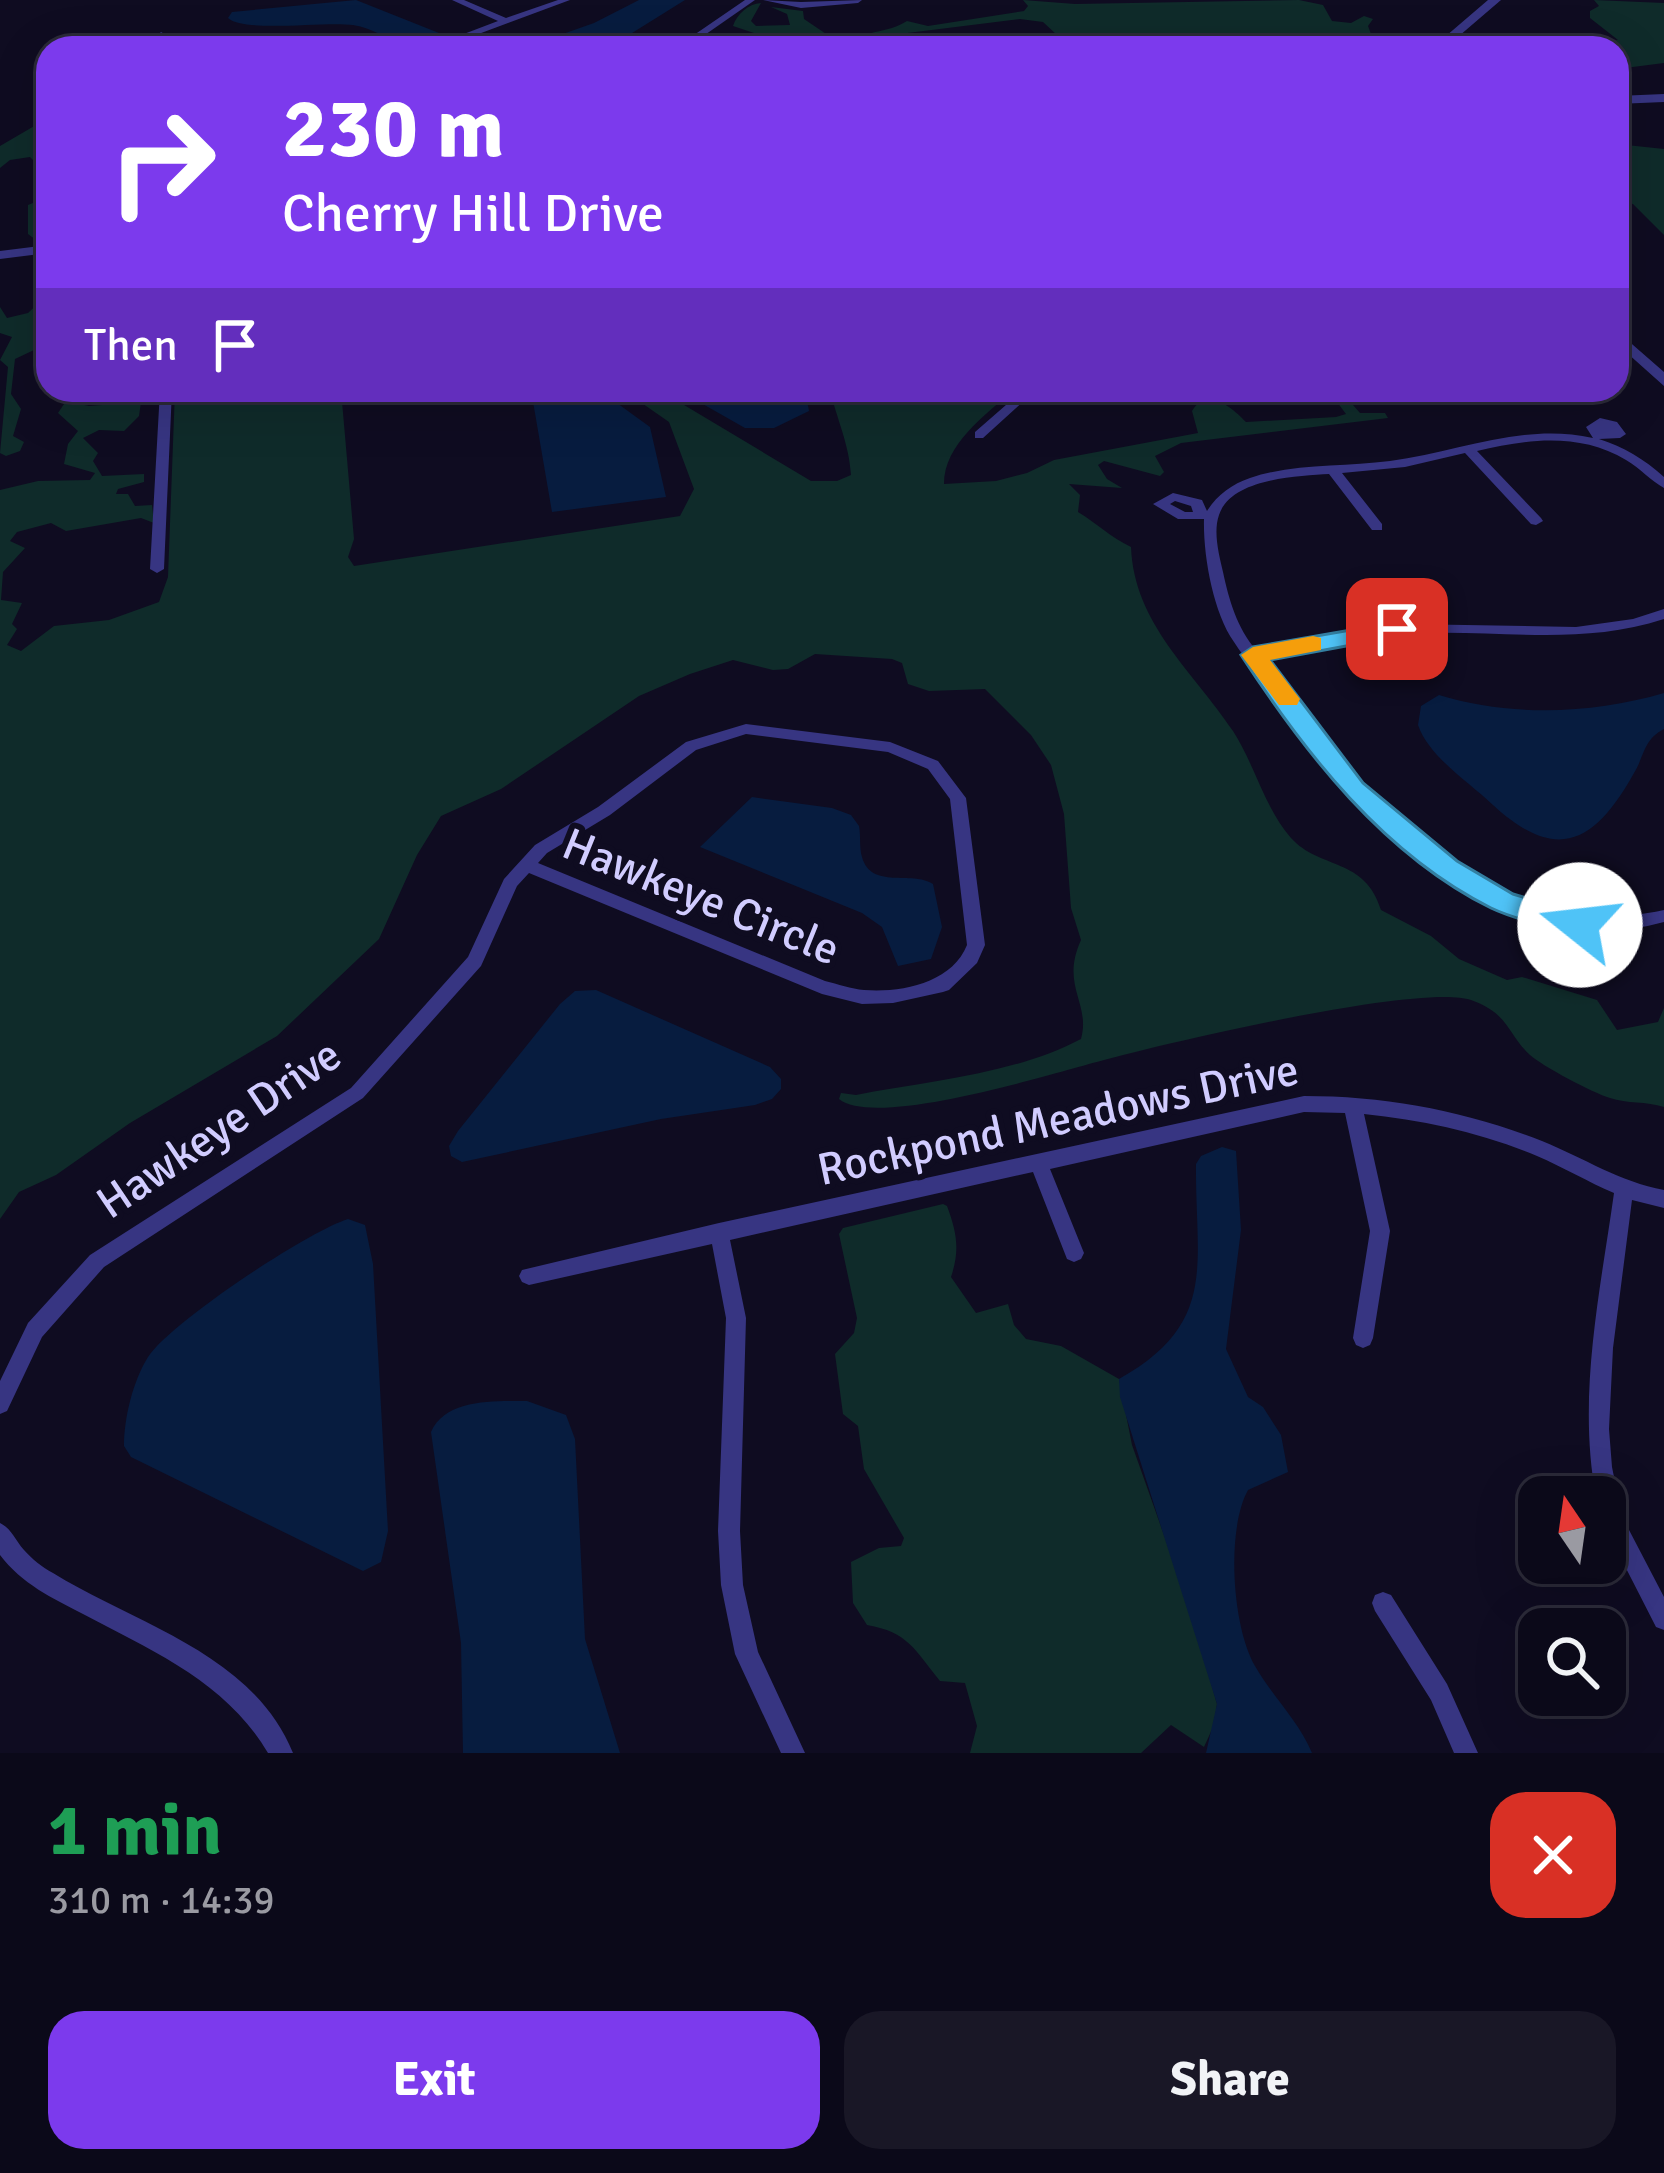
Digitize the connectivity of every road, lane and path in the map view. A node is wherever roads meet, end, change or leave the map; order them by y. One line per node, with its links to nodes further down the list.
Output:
1 (456, 0): 7 (street)
2 (566, 0): 7 (street)
3 (751, 0): 9 (street)
4 (767, 0): 5 (street)
5 (858, 0)
6 (1495, 0): 10 (street)
7 (507, 22): 8 (street)
8 (467, 36)
9 (698, 36)
10 (1452, 36)
11 (1664, 98): 12 (street)
12 (1629, 99)
13 (36, 250): 14 (street)
14 (0, 255)
15 (1629, 351): 16 (street)
16 (1664, 381)
17 (165, 402): 25 (street)
18 (1016, 402): 19 (street)
19 (979, 435)
20 (1470, 451): 21 (street); 22 (street); 23 (street)
21 (1333, 470): 24 (street); 27 (street)
22 (1664, 484)
23 (1536, 521)
24 (1377, 527)
25 (158, 569)
26 (1664, 614): 27 (street)
27 (1253, 655): 29 (street)
28 (526, 865): 28 (street, Hawkeye Circle); 38 (street, Hawkeye Drive)
29 (1664, 916)
30 (1353, 1105): 31 (street, Rockpond Meadows Drive); 32 (street, Rockpond Meadows Drive); 37 (street)
31 (1038, 1161): 34 (street, Rockpond Meadows Drive); 35 (street)
32 (1624, 1190): 33 (street, Rockpond Meadows Drive); 41 (street)
33 (1664, 1199)
34 (719, 1232): 36 (street, Rockpond Meadows Drive); 43 (street)
35 (1074, 1253)
36 (529, 1276)
37 (1363, 1338)
38 (0, 1404)
39 (0, 1534): 42 (street)
40 (1383, 1603): 44 (street)
41 (1664, 1618)
42 (280, 1753)
43 (793, 1753)
44 (1466, 1753)

